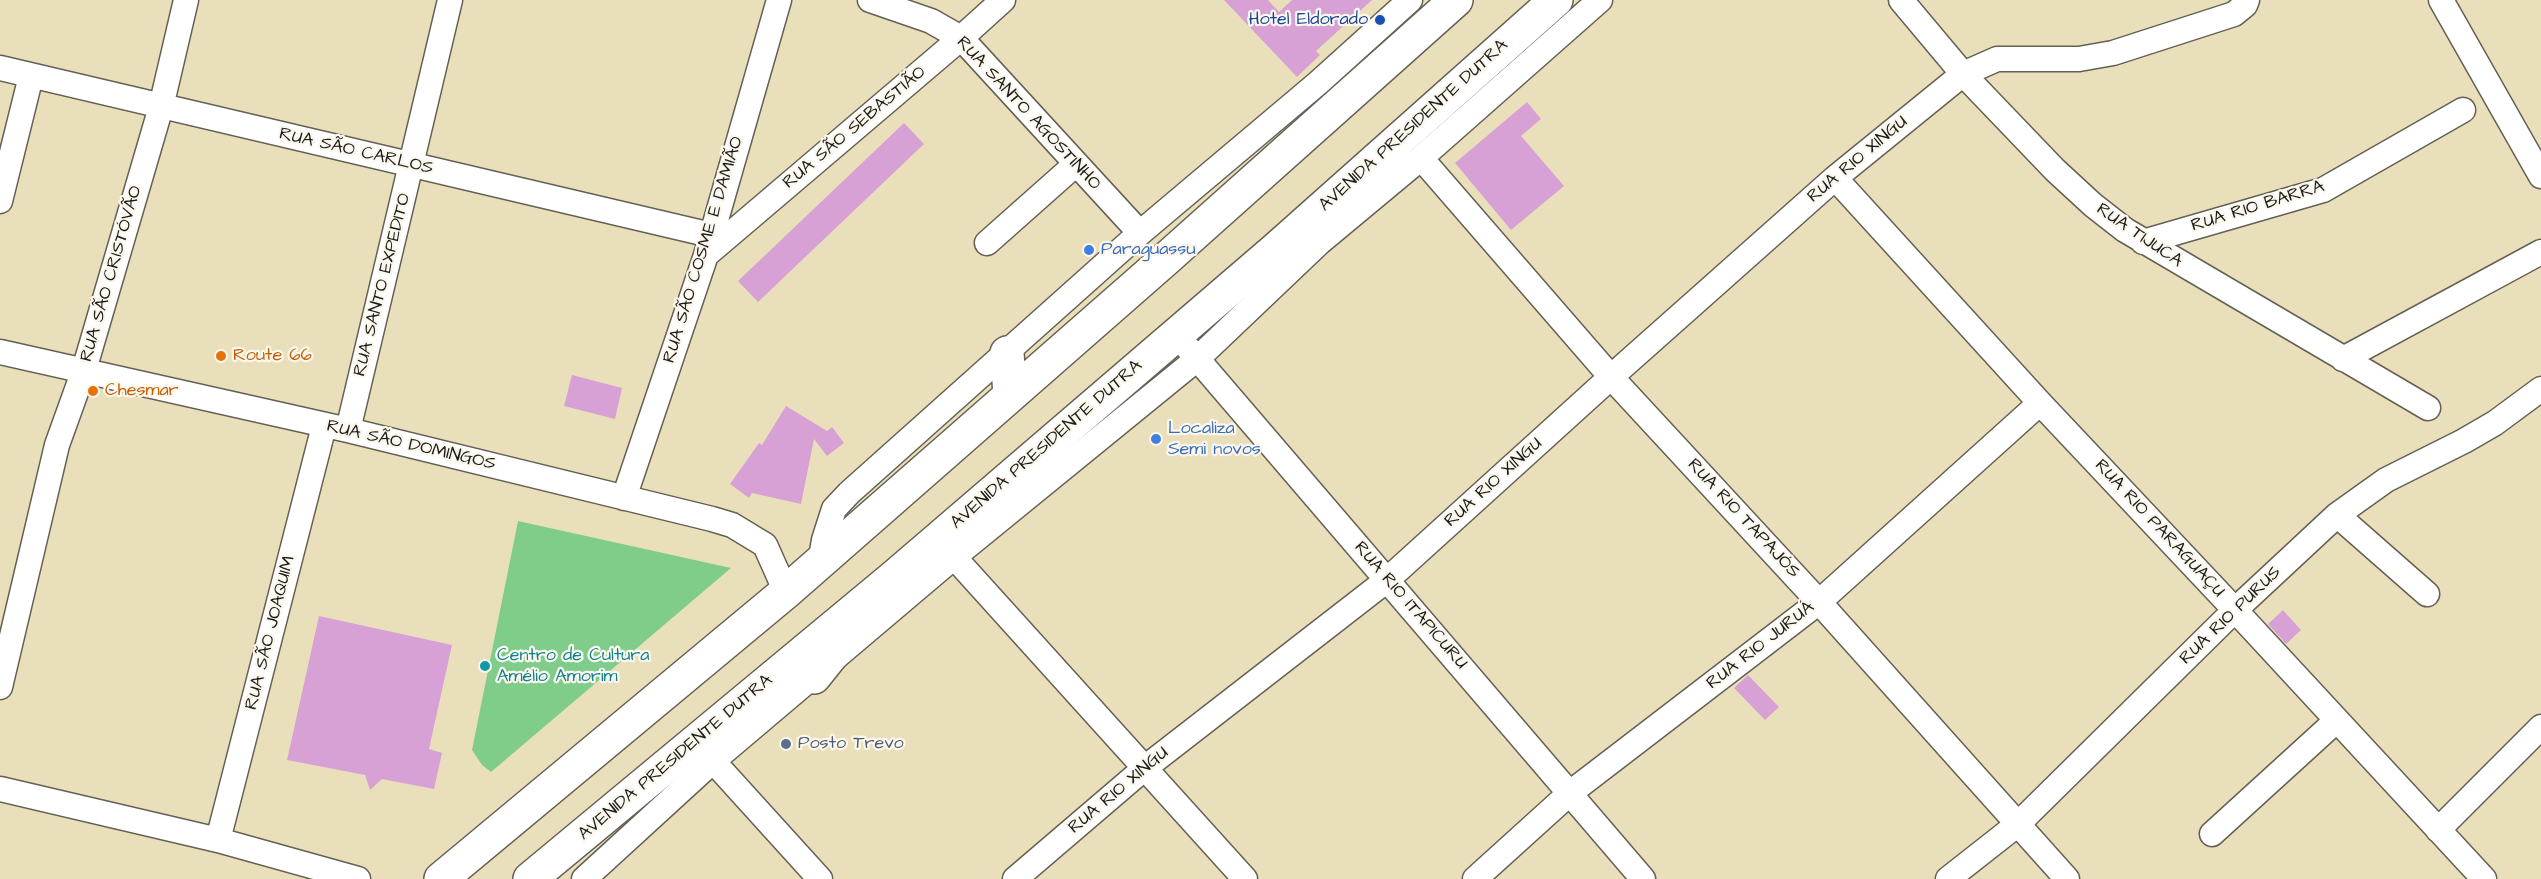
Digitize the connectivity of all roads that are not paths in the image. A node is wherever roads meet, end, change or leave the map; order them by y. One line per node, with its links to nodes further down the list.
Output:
1 (186, 0): 17 (street, RUA SÃO CRISTÓVÃO)
2 (450, 0): 21 (street, RUA SANTO EXPEDITO)
3 (779, 0): 29 (street, RUA SÃO COSME E DAMIÃO)
4 (870, 0): 13 (street, RUA SANTO AGOSTINHO)
5 (1003, 0): 13 (street, RUA SÃO SEBASTIÃO)
6 (1410, 0): 25 (street)
7 (1455, 0): 40 (highway)
8 (1556, 0): 30 (highway, AVENIDA PRESIDENTE DUTRA)
9 (1600, 0): 19 (street, AVENIDA PRESIDENTE DUTRA)
10 (1901, 0): 15 (street, RUA TIJUCA)
11 (2247, 0): 15 (street, RUA RIO XINGU)
12 (2441, 0): 22 (street)
13 (962, 38): 20 (street, RUA SANTO AGOSTINHO); 29 (street, RUA SÃO SEBASTIÃO)
14 (0, 68): 16 (street, RUA SÃO CARLOS)
15 (1963, 74): 23 (street, RUA RIO XINGU); 27 (street, RUA TIJUCA)
16 (31, 76): 17 (street, RUA SÃO CARLOS); 24 (street)
17 (162, 107): 21 (street, RUA SÃO CARLOS); 37 (street, RUA SÃO CRISTÓVÃO)
18 (2463, 110): 27 (street, RUA RIO BARRA)
19 (1420, 158): 26 (street, AVENIDA PRESIDENTE DUTRA); 38 (street, RUA RIO TAPAJÓS)
20 (1076, 164): 25 (street, RUA SANTO AGOSTINHO); 28 (street)
21 (412, 165): 29 (street, RUA SÃO CARLOS); 44 (street, RUA SANTO EXPEDITO)
22 (2541, 176)
23 (1835, 178): 38 (street, RUA RIO XINGU); 41 (street, RUA RIO PARAGUAÇU)
24 (0, 201)
25 (1140, 233): 34 (street)
26 (1320, 242): 30 (highway); 36 (street, AVENIDA PRESIDENTE DUTRA)
27 (2143, 242): 35 (street, RUA TIJUCA)
28 (987, 243)
29 (709, 245): 45 (street, RUA SÃO COSME E DAMIÃO)
30 (1275, 250): 32 (highway, AVENIDA PRESIDENTE DUTRA)
31 (2541, 252): 35 (street)
32 (1176, 333): 36 (street, RUA RIO ITAPICURU); 49 (highway, AVENIDA PRESIDENTE DUTRA)
33 (0, 352): 37 (street, RUA SÃO DOMINGOS)
34 (1007, 353): 40 (highway); 48 (street)
35 (2343, 359): 42 (street, RUA TIJUCA)
36 (1197, 360): 47 (street, AVENIDA PRESIDENTE DUTRA); 50 (street, RUA RIO ITAPICURU)
37 (84, 370): 43 (street, RUA SÃO DOMINGOS); 56 (street, RUA SÃO CRISTÓVÃO)
38 (1611, 377): 50 (street, RUA RIO XINGU); 53 (street, RUA RIO TAPAJÓS)
39 (2541, 389): 46 (street, RUA RIO PURUS)
40 (1010, 395): 48 (highway)
41 (2040, 403): 53 (street, RUA RIO JURUÁ); 54 (street, RUA RIO PARAGUAÇU)
42 (2428, 408)
43 (324, 426): 44 (street, RUA SÃO DOMINGOS); 67 (street, RUA SÃO JOAQUIM)
44 (348, 430): 45 (street, RUA SÃO DOMINGOS)
45 (624, 498): 51 (street, RUA SÃO DOMINGOS)
46 (2337, 514): 52 (street); 54 (street, RUA RIO PURUS)
47 (954, 557): 55 (street, AVENIDA PRESIDENTE DUTRA); 60 (street)
48 (820, 563): 51 (highway)
49 (894, 578): 55 (highway); 63 (highway, AVENIDA PRESIDENTE DUTRA)
50 (1387, 580): 60 (street, RUA RIO XINGU); 62 (street, RUA RIO ITAPICURU)
51 (786, 592): 69 (highway)
52 (2427, 594)
53 (1819, 602): 62 (street, RUA RIO JURUÁ); 64 (street, RUA RIO TAPAJÓS)
54 (2235, 610): 57 (street, RUA RIO PARAGUAÇU); 64 (street, RUA RIO PURUS)
55 (813, 677): 59 (street, AVENIDA PRESIDENTE DUTRA)
56 (0, 687)
57 (2336, 721): 65 (street, RUA RIO PARAGUAÇU); 66 (street)
58 (2541, 727): 65 (street)
59 (713, 761): 63 (street, AVENIDA PRESIDENTE DUTRA); 72 (street)
60 (1146, 767): 73 (street, RUA RIO XINGU); 74 (street)
61 (0, 789): 67 (street)
62 (1570, 793): 75 (street, RUA RIO JURUÁ); 76 (street, RUA RIO ITAPICURU)
63 (652, 797): 70 (highway, AVENIDA PRESIDENTE DUTRA); 71 (street, AVENIDA PRESIDENTE DUTRA)
64 (2018, 824): 77 (street, RUA RIO PURUS); 78 (street, RUA RIO TAPAJÓS)
65 (2438, 830): 79 (street, RUA RIO PARAGUAÇU)
66 (2212, 834)
67 (218, 840): 68 (street)
68 (358, 879)
69 (441, 879)
70 (530, 879)
71 (584, 879)
72 (820, 879)
73 (1015, 879)
74 (1245, 879)
75 (1475, 879)
76 (1643, 879)
77 (1948, 879)
78 (2067, 879)
79 (2484, 879)

